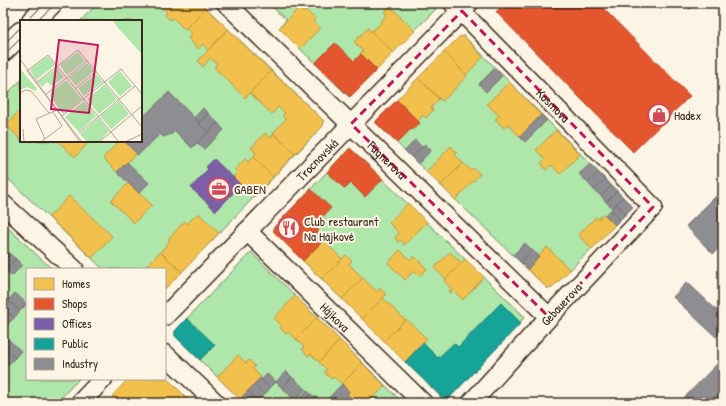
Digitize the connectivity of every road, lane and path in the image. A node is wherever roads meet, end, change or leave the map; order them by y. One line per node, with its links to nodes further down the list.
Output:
1 (11, 3): 5 (path)
2 (51, 3): 6 (street)
3 (226, 3): 9 (street, Fügnerova)
4 (461, 6): 9 (street, Trocnovská); 11 (street, Kosmova)
5 (3, 11)
6 (33, 20)
7 (20, 33): 8 (street)
8 (3, 50)
9 (351, 124): 12 (street, Trocnovská); 15 (street, Fügnerova)
10 (3, 204): 13 (street)
11 (653, 207): 15 (street, Gebauerova)
12 (247, 231): 14 (street, Trocnovská); 20 (street, Hájkova)
13 (73, 268)
14 (166, 315)
15 (549, 317): 21 (street, Gebauerova)
16 (166, 355): 19 (street)
17 (102, 380): 18 (street)
18 (80, 403)
19 (216, 403)
20 (423, 403)
21 (471, 403)

